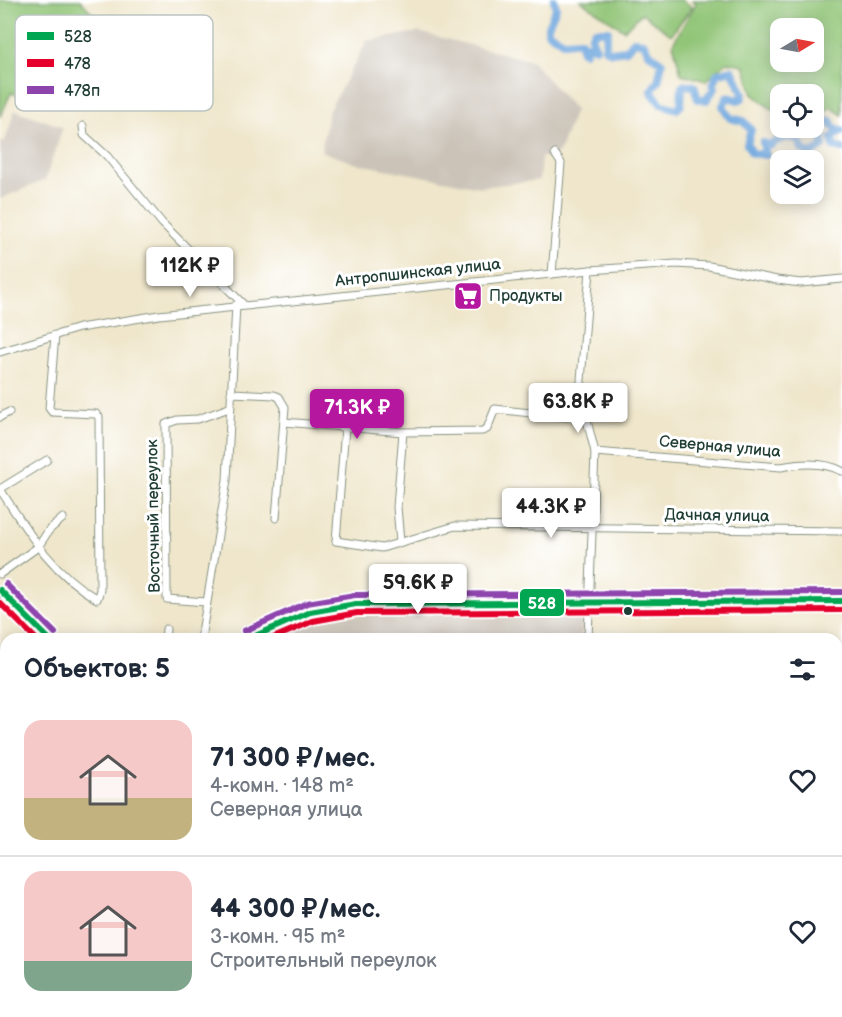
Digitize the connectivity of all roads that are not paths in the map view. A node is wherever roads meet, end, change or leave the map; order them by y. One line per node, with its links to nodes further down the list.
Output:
1 (83, 126): 6 (street)
2 (555, 154): 4 (street)
3 (590, 270): 4 (street, Антропшинская улица); 5 (street, Антропшинская улица); 13 (street)
4 (552, 274): 6 (street, Антропшинская улица)
5 (842, 279)
6 (240, 305): 7 (street, Антропшинская улица); 9 (street)
7 (55, 335): 8 (street, Антропшинская улица); 26 (street)
8 (0, 352)
9 (231, 393): 10 (street); 14 (street)
10 (229, 408): 30 (street); 30 (street, Восточный переулок)
11 (9, 412): 12 (street)
12 (0, 417)
13 (586, 418): 16 (street); 17 (street)
14 (284, 422): 15 (street); 22 (street)
15 (345, 428): 16 (street); 25 (street)
16 (403, 432): 25 (street)
17 (595, 452): 19 (street, Северная улица); 23 (street)
18 (47, 460): 20 (street)
19 (842, 471)
20 (0, 489): 26 (street)
21 (63, 518): 26 (street)
22 (276, 518)
23 (591, 529): 24 (street, Дачная улица); 25 (street, Дачная улица); 31 (street)
24 (842, 531)
25 (400, 542)
26 (38, 548): 27 (street)
27 (0, 574)
28 (0, 590): 33 (street)
29 (842, 601): 31 (street)
30 (206, 602): 35 (street)
31 (588, 602): 36 (street); 37 (street)
32 (166, 629): 34 (street)
33 (43, 633)
34 (166, 633)
35 (202, 633)
36 (262, 633)
37 (588, 633)

